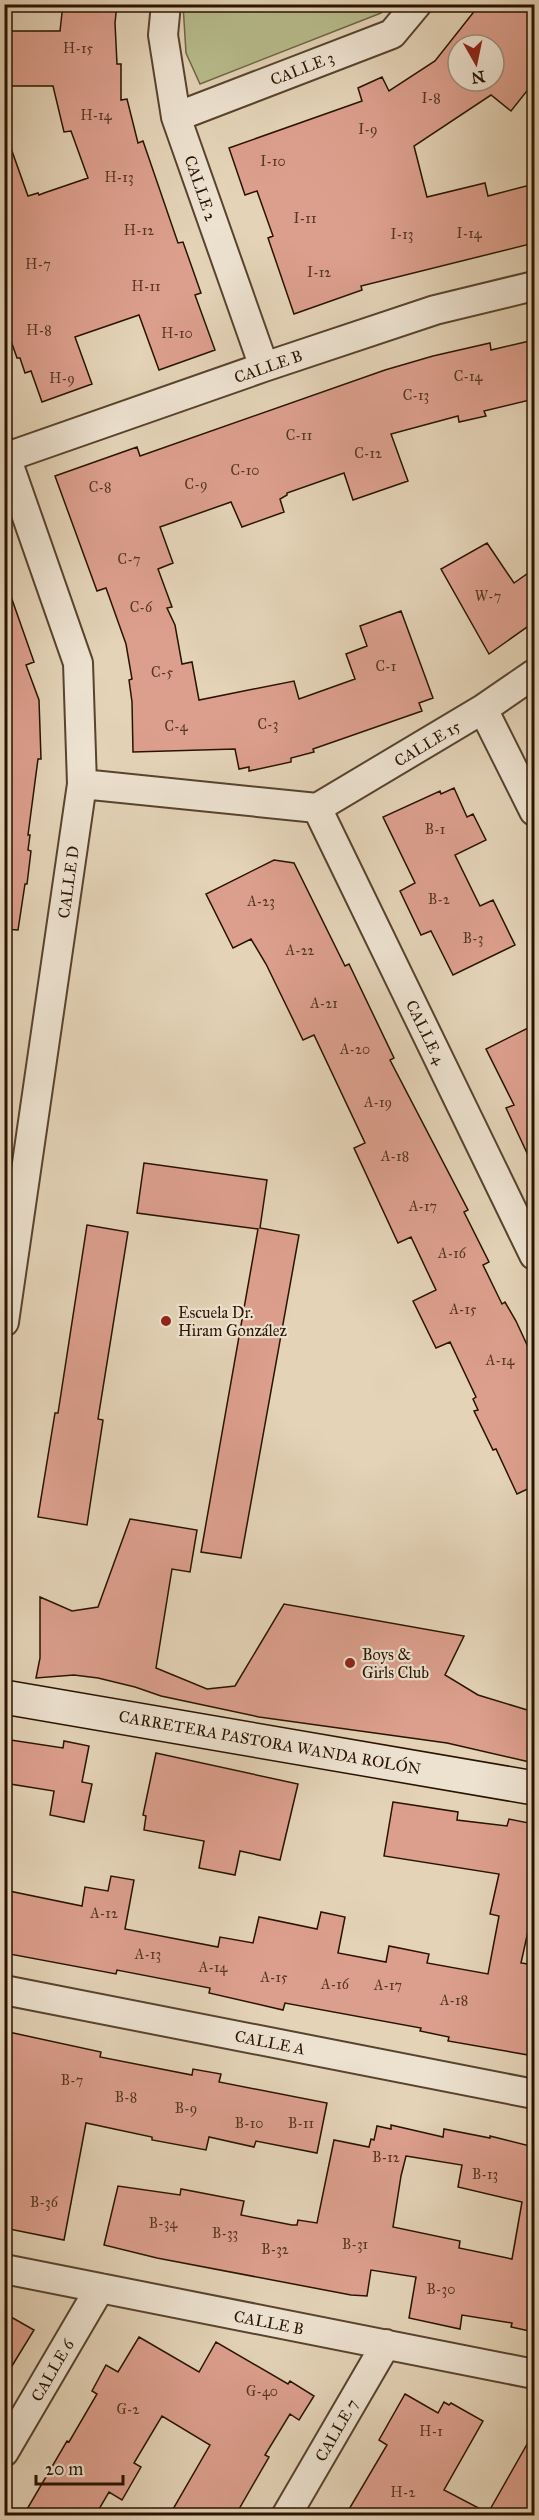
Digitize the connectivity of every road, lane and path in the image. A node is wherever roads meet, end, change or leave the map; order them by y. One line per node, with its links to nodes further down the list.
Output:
1 (166, 4): 3 (street, CALLE 2)
2 (417, 4): 3 (street, CALLE 3)
3 (176, 117): 5 (street, CALLE 2)
4 (534, 286): 5 (street, CALLE B)
5 (264, 366): 6 (street, CALLE B)
6 (5, 455): 9 (street, CALLE D)
7 (534, 674): 8 (street, CALLE 15)
8 (483, 709): 10 (street, CALLE 15); 11 (street)
9 (82, 784): 10 (street); 13 (street, CALLE D)
10 (317, 808): 12 (street, CALLE 4)
11 (534, 810)
12 (534, 1255)
13 (4, 1322)
14 (4, 1697): 15 (street, CARRETERA PASTORA WANDA ROLÓN)
15 (534, 1788)
16 (4, 1990): 17 (street, CALLE A)
17 (534, 2094)
18 (4, 2269): 19 (street, CALLE B)
19 (100, 2288): 20 (street, CALLE B); 22 (street, CALLE 6)
20 (386, 2344): 21 (street, CALLE B); 23 (street, CALLE 7)
21 (534, 2373)
22 (4, 2452)
23 (286, 2516)

